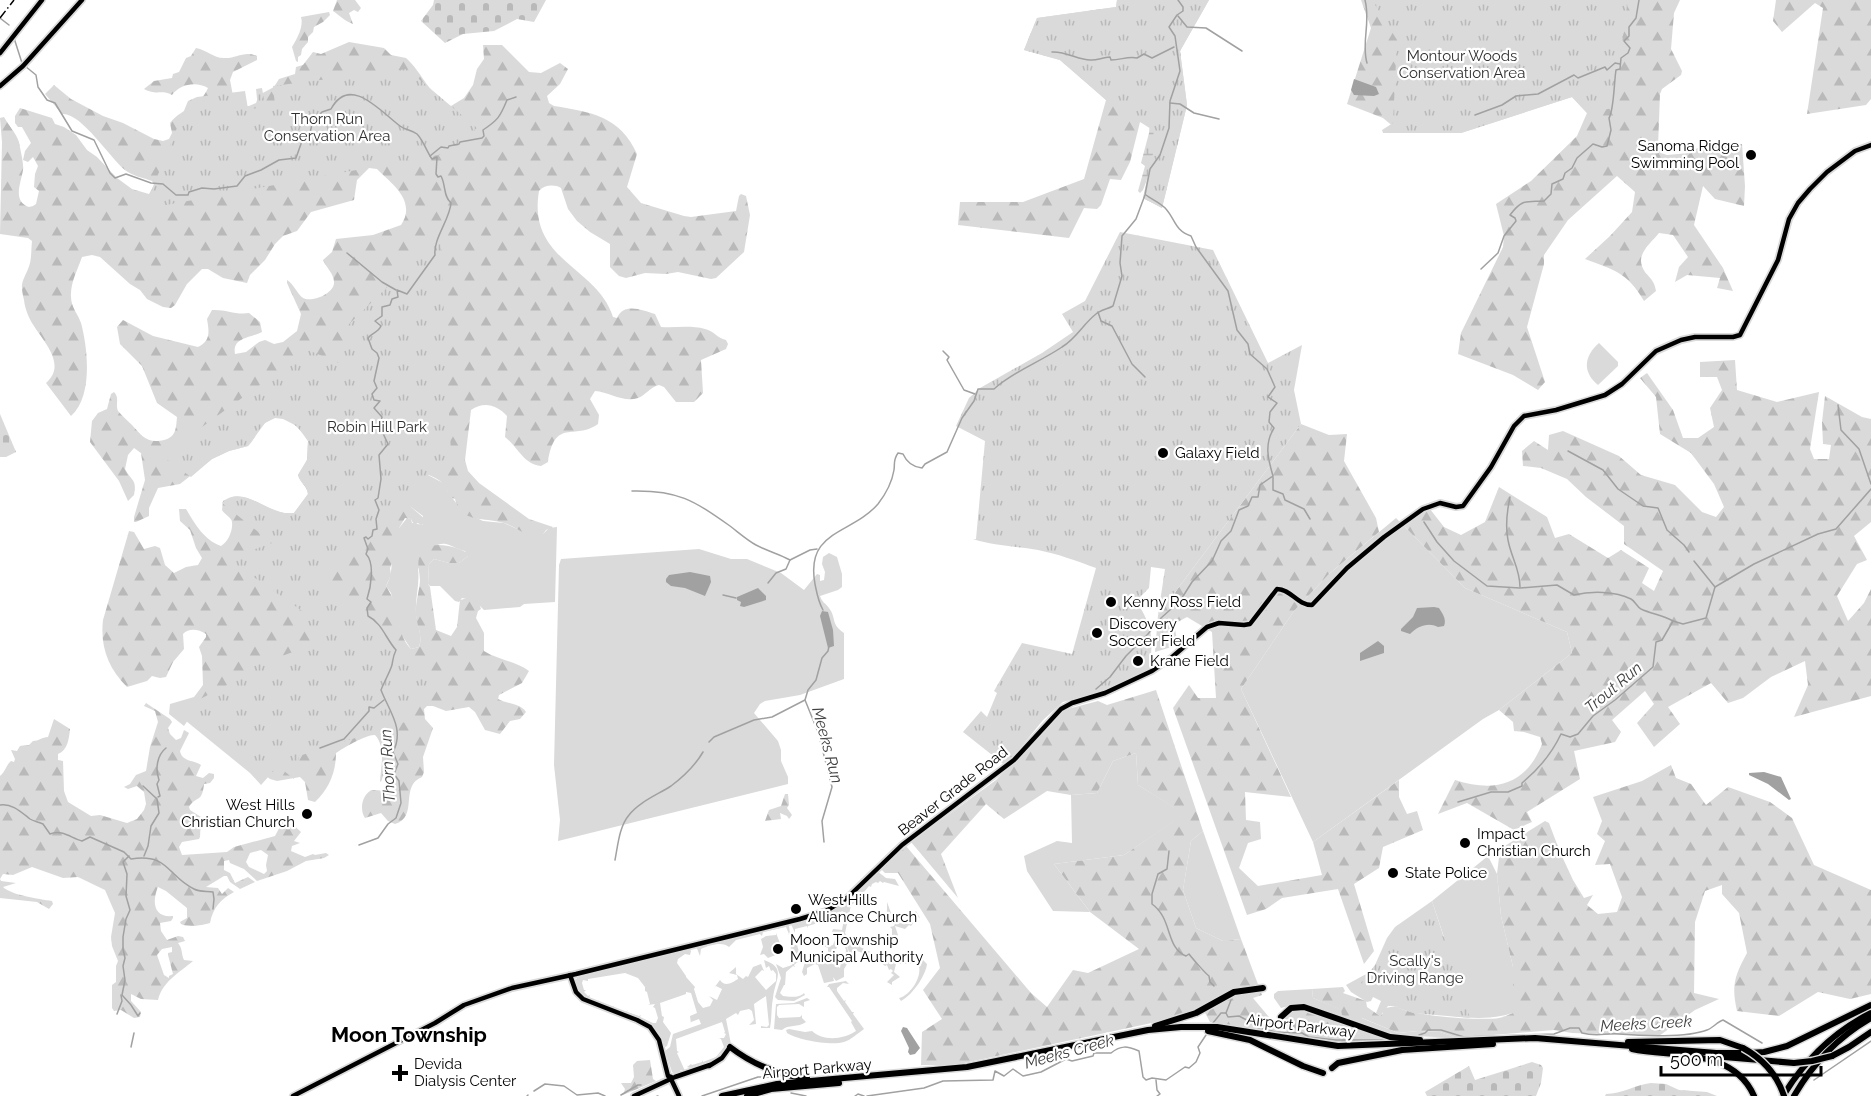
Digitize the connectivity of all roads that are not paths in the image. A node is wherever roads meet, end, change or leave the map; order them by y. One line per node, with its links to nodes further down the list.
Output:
1 (42, 0): 3 (main road)
2 (82, 0): 4 (main road)
3 (0, 53)
4 (0, 87)
5 (1871, 145): 6 (main road, Beaver Grade Road)
6 (570, 975): 25 (main road); 30 (main road, Beaver Grade Road)
7 (1260, 986): 16 (highway)
8 (1871, 1005): 17 (highway, Airport Parkway)
9 (1278, 1009): 10 (highway)
10 (1287, 1010): 12 (highway); 18 (highway)
11 (1871, 1013): 36 (highway)
12 (1281, 1017)
13 (1871, 1018): 37 (highway)
14 (1207, 1030): 19 (highway, Airport Parkway); 24 (highway); 26 (highway, Airport Parkway)
15 (1871, 1032): 21 (highway, Airport Parkway, bridge)
16 (1107, 1038): 18 (highway, Airport Parkway); 27 (highway, Airport Parkway)
17 (1551, 1039): 18 (highway, Airport Parkway); 36 (highway, bridge)
18 (1472, 1041)
19 (1506, 1043): 21 (highway, Airport Parkway); 23 (highway)
20 (730, 1047): 22 (main road); 27 (highway)
21 (1632, 1049): 35 (highway)
22 (710, 1065): 25 (main road); 25 (main road)
23 (1332, 1068)
24 (1323, 1073)
25 (670, 1076): 28 (main road); 28 (main road); 29 (main road)
26 (886, 1077): 33 (highway, Airport Parkway); 34 (highway)
27 (844, 1078): 32 (highway, Airport Parkway)
28 (658, 1086): 29 (main road); 31 (main road)
29 (678, 1095)
30 (293, 1096)
31 (634, 1096)
32 (722, 1096)
33 (732, 1096)
34 (747, 1096)
35 (1754, 1096)
36 (1783, 1096)
37 (1794, 1096)

